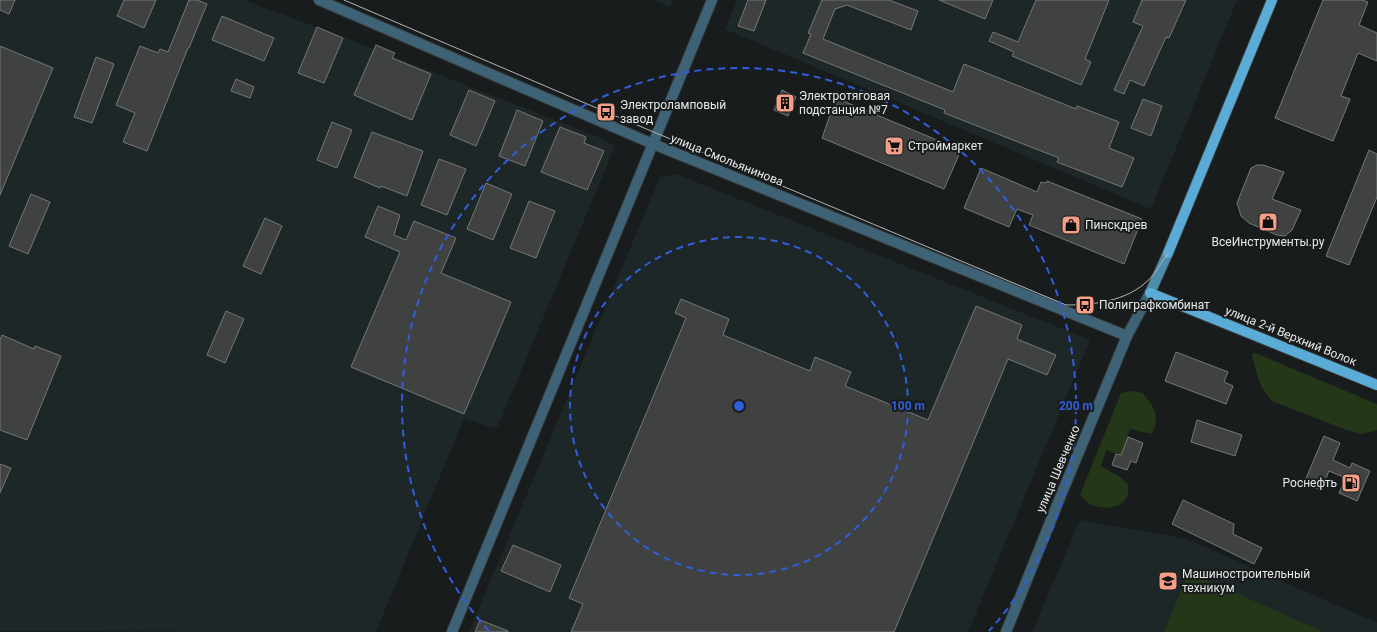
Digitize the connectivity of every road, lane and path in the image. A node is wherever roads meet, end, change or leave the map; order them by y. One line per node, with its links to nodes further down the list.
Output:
1 (319, 0): 4 (street, улица Смольянинова)
2 (712, 0): 4 (street)
3 (1272, 0): 5 (main road, улица Шевченко)
4 (653, 144): 6 (street, улица Смольянинова); 8 (street)
5 (1150, 293): 6 (street, улица Шевченко); 7 (main road, улица 2-й Верхний Волок)
6 (1127, 336): 9 (street, улица Шевченко)
7 (1377, 386)
8 (452, 632)
9 (1006, 632)

